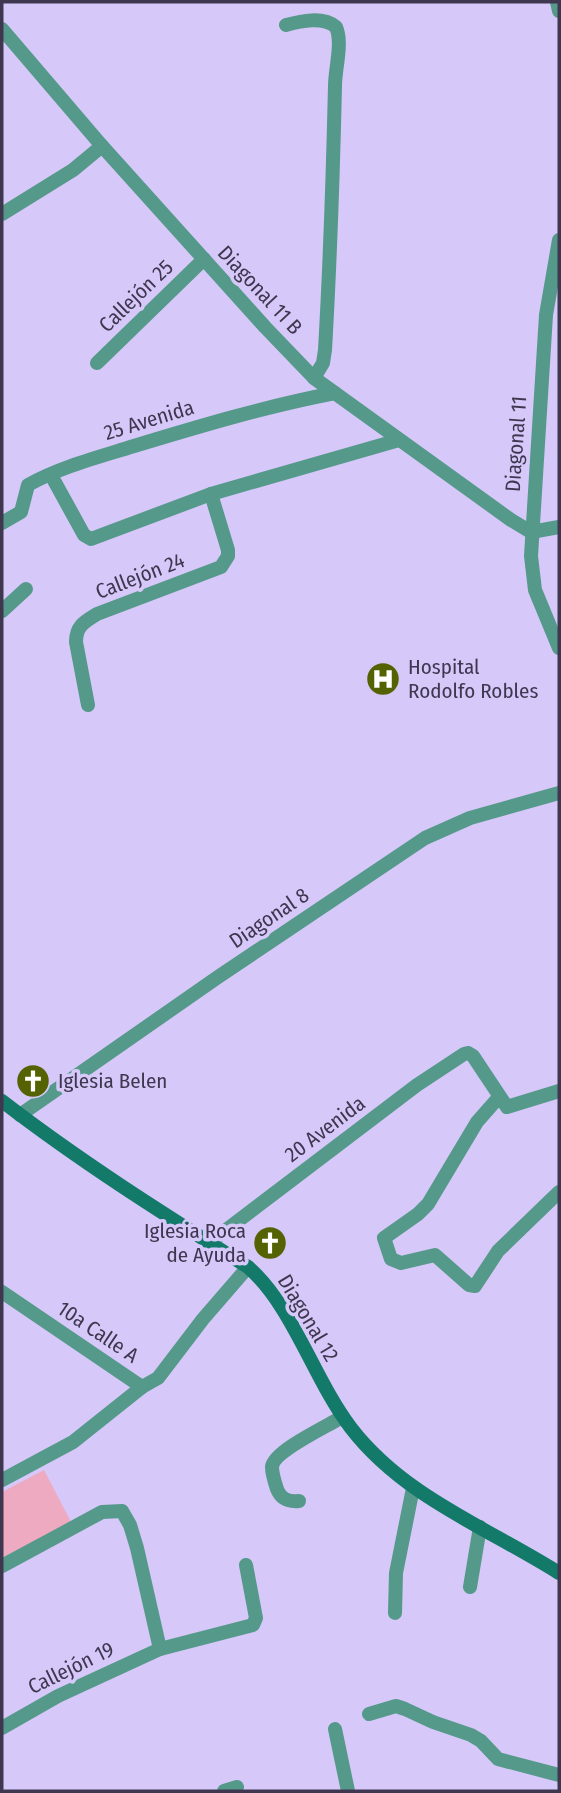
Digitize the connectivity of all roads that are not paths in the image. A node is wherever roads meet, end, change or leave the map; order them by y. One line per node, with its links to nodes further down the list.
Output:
1 (557, 2): 2 (street)
2 (559, 11)
3 (286, 25): 10 (street)
4 (2, 29): 5 (street, Diagonal 11 B)
5 (102, 146): 6 (street); 8 (street, Diagonal 11 B)
6 (2, 214)
7 (559, 240): 17 (street, Diagonal 11)
8 (204, 259): 9 (street, Callejón 25); 10 (street, Diagonal 11 B)
9 (97, 363)
10 (314, 378): 11 (street, Diagonal 11 B)
11 (335, 393): 12 (street, Diagonal 11 B); 13 (street, 25 Avenida)
12 (399, 440): 14 (street); 17 (street, Diagonal 11 B)
13 (51, 475): 14 (street); 15 (street, 25 Avenida)
14 (211, 494): 21 (street, Callejón 24)
15 (2, 523)
16 (559, 527): 17 (street)
17 (531, 532): 20 (street, Diagonal 11)
18 (26, 589): 19 (street)
19 (2, 611)
20 (559, 648)
21 (88, 705)
22 (559, 793): 26 (street, Diagonal 8)
23 (559, 1091): 24 (street)
24 (499, 1097): 27 (street); 28 (street, 20 Avenida)
25 (2, 1101): 26 (main road, Diagonal 12)
26 (20, 1115): 28 (main road, Diagonal 12)
27 (559, 1192)
28 (209, 1243): 29 (main road, Diagonal 12)
29 (248, 1267): 31 (street, 10a Calle A); 32 (main road, Diagonal 12)
30 (5, 1299): 31 (street, 10a Calle A)
31 (142, 1387): 33 (street)
32 (342, 1417): 34 (main road, Diagonal 12); 35 (street)
33 (2, 1480)
34 (413, 1488): 36 (main road, Diagonal 12); 41 (street)
35 (299, 1501)
36 (480, 1527): 39 (main road, Diagonal 12); 40 (street)
37 (2, 1566): 42 (street)
38 (246, 1566): 42 (street, Callejón 19)
39 (559, 1573)
40 (470, 1587)
41 (395, 1613)
42 (160, 1649): 44 (street, Callejón 19)
43 (369, 1714): 46 (street)
44 (2, 1728)
45 (335, 1729): 47 (street)
46 (559, 1774)
47 (348, 1791)

